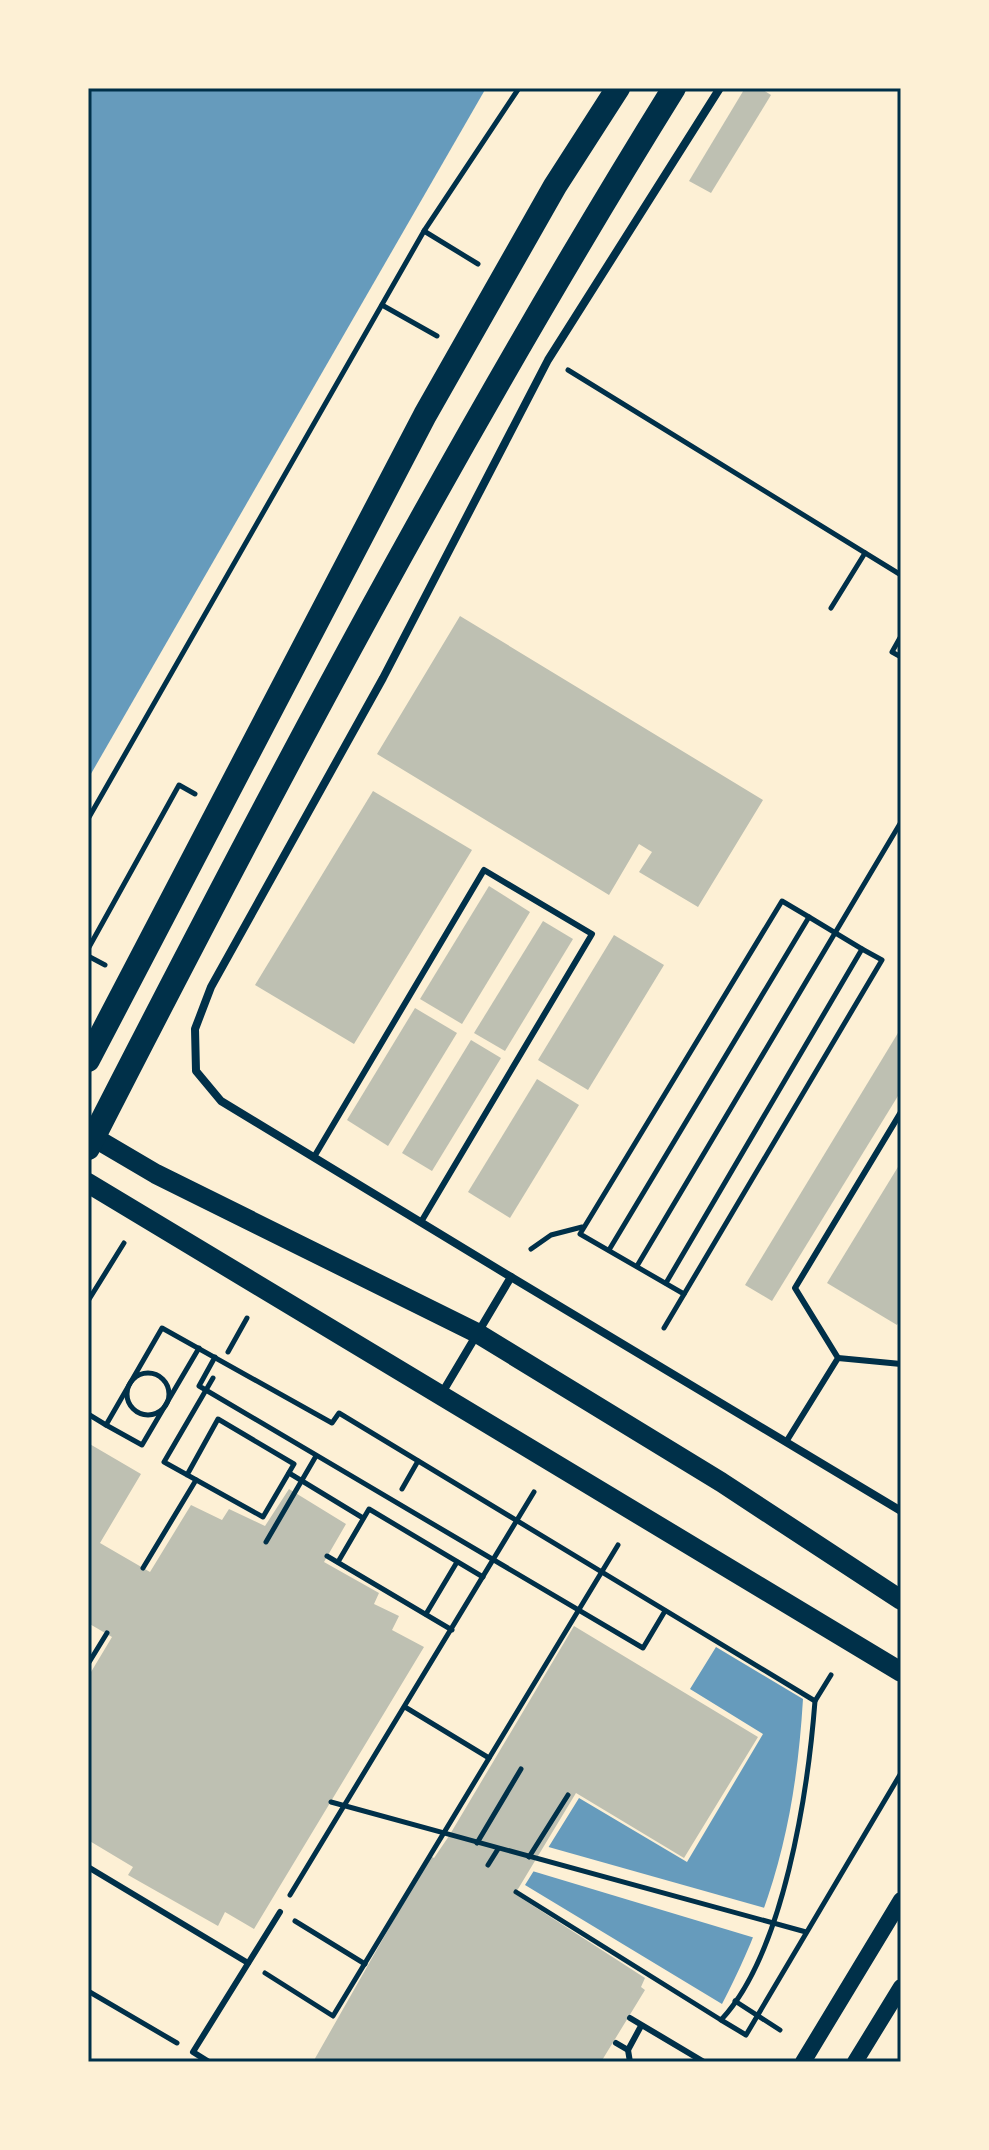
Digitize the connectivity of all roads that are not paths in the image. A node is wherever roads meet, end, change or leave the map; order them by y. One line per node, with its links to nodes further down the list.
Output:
1 (618, 88): 4 (highway)
2 (674, 88): 7 (highway)
3 (720, 88): 8 (street)
4 (88, 1060)
5 (901, 1112): 13 (lane)
6 (88, 1134): 12 (main road)
7 (88, 1148)
8 (314, 1157): 10 (street); 10 (lane)
9 (88, 1183): 15 (main road)
10 (421, 1222): 11 (street)
11 (511, 1277): 12 (street); 16 (street)
12 (477, 1333): 15 (street); 18 (main road)
13 (838, 1358): 14 (lane); 16 (lane)
14 (901, 1364)
15 (442, 1393): 19 (main road)
16 (786, 1442): 17 (street)
17 (901, 1511)
18 (901, 1600)
19 (901, 1672)
20 (88, 1867): 23 (lane)
21 (901, 1900): 32 (main road)
22 (280, 1912): 23 (lane)
23 (248, 1963): 29 (lane)
24 (901, 1987): 33 (main road)
25 (630, 2018): 26 (lane)
26 (641, 2026): 28 (lane); 31 (lane)
27 (616, 2043): 28 (lane)
28 (628, 2050): 30 (lane)
29 (209, 2062)
30 (630, 2062)
31 (704, 2062)
32 (803, 2062)
33 (855, 2062)

